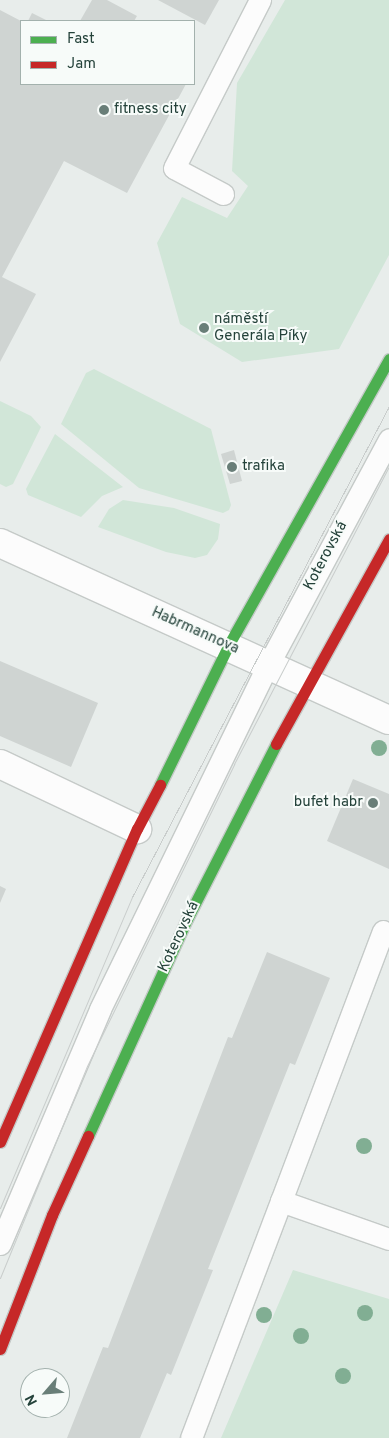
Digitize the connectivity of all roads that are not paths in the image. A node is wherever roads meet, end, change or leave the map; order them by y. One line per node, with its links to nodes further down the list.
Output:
1 (260, 0): 2 (lane)
2 (223, 194)
3 (389, 359): 7 (street)
4 (389, 439): 8 (lane, Koterovská)
5 (389, 539): 9 (street, Koterovská)
6 (0, 543): 7 (street, Habrmannova)
7 (228, 646): 8 (street, Habrmannova); 12 (street)
8 (268, 665): 9 (street, Habrmannova); 17 (lane, Koterovská)
9 (310, 685): 10 (street, Habrmannova); 18 (street, Koterovská)
10 (389, 720)
11 (2, 767): 12 (street)
12 (137, 829): 14 (street)
13 (383, 931): 15 (lane)
14 (0, 1142)
15 (281, 1201): 16 (lane); 19 (lane)
16 (389, 1239)
17 (0, 1244)
18 (0, 1349)
19 (191, 1438)

